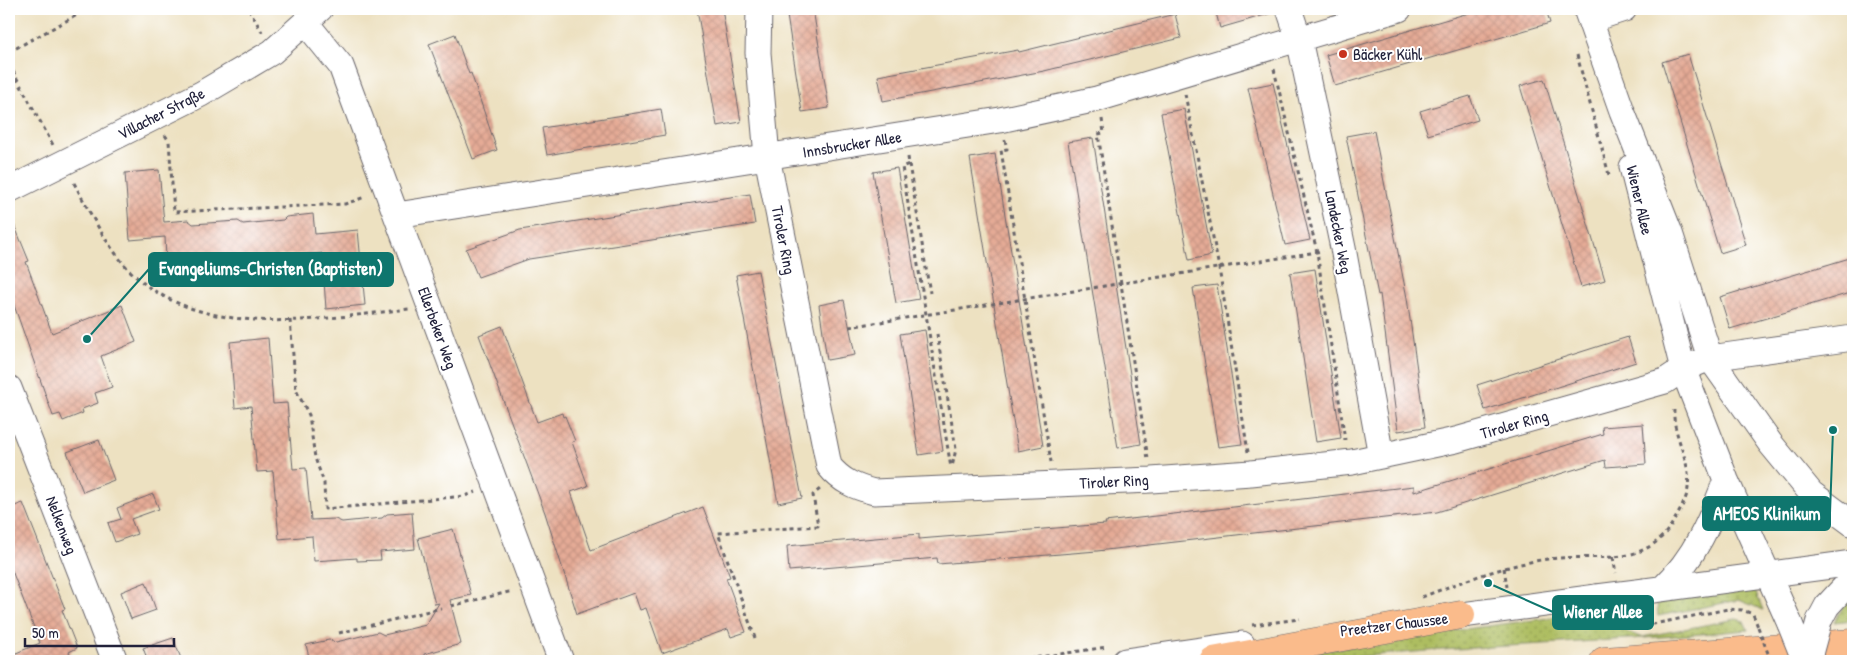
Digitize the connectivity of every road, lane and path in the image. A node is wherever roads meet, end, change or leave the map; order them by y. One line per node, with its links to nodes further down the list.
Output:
1 (88, 9): 10 (path)
2 (759, 9): 19 (street, Tiroler Ring)
3 (1290, 9): 8 (street, Landecker Weg)
4 (1399, 9): 8 (street, Innsbrucker Allee)
5 (1624, 9): 6 (street)
6 (1588, 14): 14 (street, Wiener Allee)
7 (313, 16): 15 (street, Villacher Straße); 21 (street, Ellerbeker Weg)
8 (1299, 39): 9 (street, Innsbrucker Allee); 25 (street, Landecker Weg)
9 (1268, 49): 12 (street, Innsbrucker Allee); 26 (path)
10 (9, 52)
11 (9, 64): 17 (path)
12 (1181, 74): 13 (street, Innsbrucker Allee); 27 (path)
13 (1098, 99): 16 (street, Innsbrucker Allee); 28 (path)
14 (1622, 111): 37 (street, Wiener Allee); 38 (street, Wiener Allee)
15 (155, 116): 21 (path); 22 (street, Villacher Straße)
16 (1000, 120): 18 (street, Innsbrucker Allee); 30 (path)
17 (44, 129)
18 (905, 136): 19 (street, Innsbrucker Allee); 20 (path)
19 (767, 157): 24 (street, Innsbrucker Allee); 44 (street, Tiroler Ring)
20 (909, 164): 29 (path); 32 (path)
21 (387, 188): 24 (street, Ellerbeker Weg)
22 (9, 190)
23 (77, 190): 33 (path)
24 (397, 215): 31 (street, Ellerbeker Weg)
25 (1344, 248): 26 (path); 41 (street, Landecker Weg)
26 (1317, 252): 27 (path); 42 (path)
27 (1219, 268): 28 (path); 43 (path)
28 (1122, 284): 30 (path); 45 (path)
29 (930, 293)
30 (1025, 299): 32 (path); 47 (path)
31 (430, 307): 33 (path); 48 (street, Ellerbeker Weg)
32 (926, 314): 34 (path); 35 (path)
33 (290, 320): 48 (path)
34 (849, 327)
35 (937, 334)
36 (1853, 338): 37 (street, Tiroler Ring)
37 (1710, 358): 38 (street, Tiroler Ring); 49 (street, Wiener Allee)
38 (1682, 369): 40 (street, Wiener Allee); 41 (street, Tiroler Ring)
39 (9, 388): 65 (street, Nelkenweg)
40 (1697, 403): 46 (street, Wiener Allee); 51 (path)
41 (1381, 456): 42 (street, Tiroler Ring)
42 (1352, 462): 43 (street, Tiroler Ring)
43 (1251, 473): 45 (street, Tiroler Ring)
44 (836, 475): 47 (street, Tiroler Ring); 63 (path)
45 (1152, 480): 47 (street, Tiroler Ring)
46 (1726, 480): 52 (street, Wiener Allee); 56 (street)
47 (1055, 484)
48 (495, 485): 54 (street, Ellerbeker Weg)
49 (1853, 524)
50 (1853, 563): 52 (street, Preetzer Chaussee)
51 (1504, 568): 55 (path); 57 (path)
52 (1770, 574): 56 (street, Preetzer Chaussee); 71 (street, Wiener Allee, bridge)
53 (1853, 578): 71 (street, bridge)
54 (532, 585): 58 (path); 66 (street, Ellerbeker Weg)
55 (1507, 588)
56 (1654, 589): 60 (street, Preetzer Chaussee, bridge)
57 (1413, 600)
58 (451, 606)
59 (440, 608): 62 (path)
60 (1461, 615): 67 (street, Preetzer Chaussee); 68 (highway)
61 (1758, 627): 70 (path, bridge)
62 (338, 633)
63 (755, 638)
64 (1853, 643): 69 (highway)
65 (115, 661)
66 (561, 661)
67 (1125, 661)
68 (1213, 661)
69 (1604, 661)
70 (1771, 661)
71 (1807, 661)

